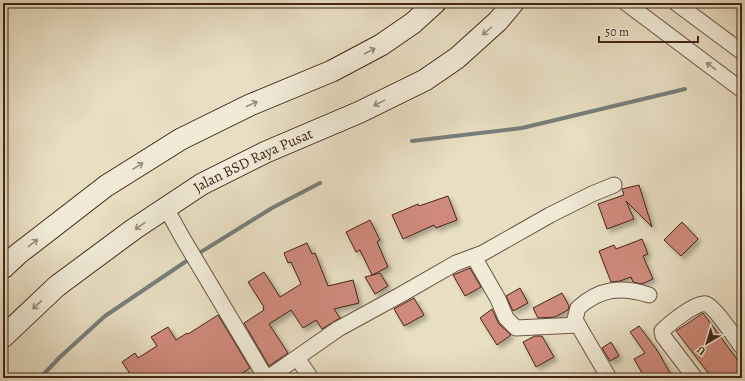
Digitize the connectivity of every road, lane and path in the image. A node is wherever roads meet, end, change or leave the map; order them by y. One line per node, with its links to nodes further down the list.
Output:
1 (435, 3): 10 (main road, one-way to 1)
2 (513, 3): 8 (main road, Jalan BSD Raya Pusat, one-way to 8)
3 (626, 3): 6 (street, one-way to 3)
4 (676, 3): 5 (street)
5 (742, 52)
6 (742, 90)
7 (614, 185): 9 (street)
8 (166, 208): 13 (main road, Jalan BSD Raya Pusat, one-way to 13); 16 (street)
9 (474, 257): 12 (street); 15 (street)
10 (3, 268)
11 (649, 295): 12 (street)
12 (578, 325): 18 (street)
13 (3, 338)
14 (742, 347): 19 (street)
15 (297, 358): 16 (street); 17 (street)
16 (267, 378)
17 (311, 378)
18 (609, 378)
19 (695, 378)

